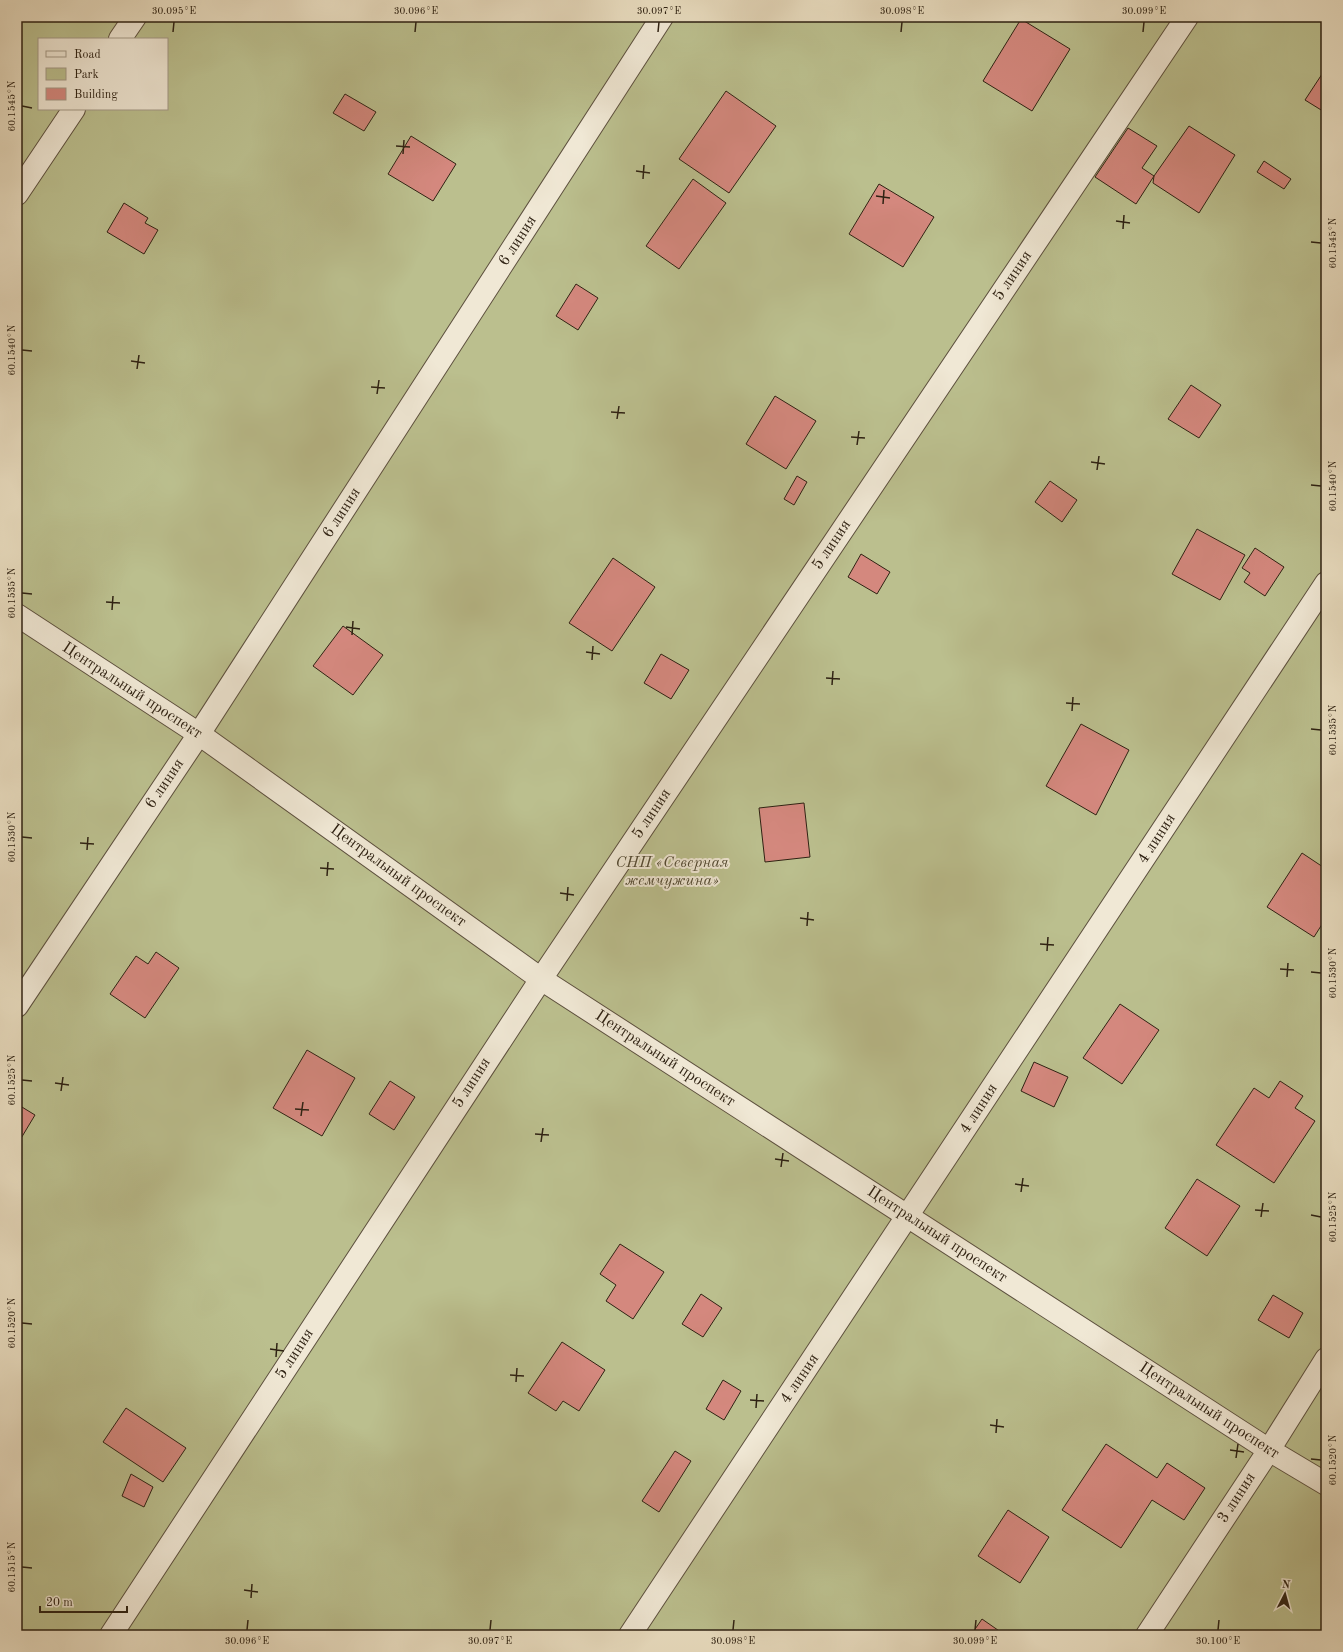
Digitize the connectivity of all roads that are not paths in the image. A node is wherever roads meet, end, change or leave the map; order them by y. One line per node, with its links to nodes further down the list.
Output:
1 (135, 17): 4 (street)
2 (662, 17): 9 (street, 6 линия)
3 (1187, 17): 10 (street, 5 линия)
4 (121, 38)
5 (73, 110): 6 (street)
6 (17, 194)
7 (1326, 583): 12 (street, 4 линия)
8 (17, 615): 9 (street, Центральный проспект)
9 (199, 734): 10 (street, Центральный проспект); 11 (street, 6 линия)
10 (541, 979): 12 (street, Центральный проспект); 16 (street, 5 линия)
11 (17, 1006)
12 (908, 1216): 14 (street, Центральный проспект); 17 (street, 4 линия)
13 (1326, 1359): 14 (street, 3 линия)
14 (1269, 1450): 15 (street, Центральный проспект); 18 (street, 3 линия)
15 (1326, 1484)
16 (111, 1635)
17 (630, 1635)
18 (1147, 1635)

